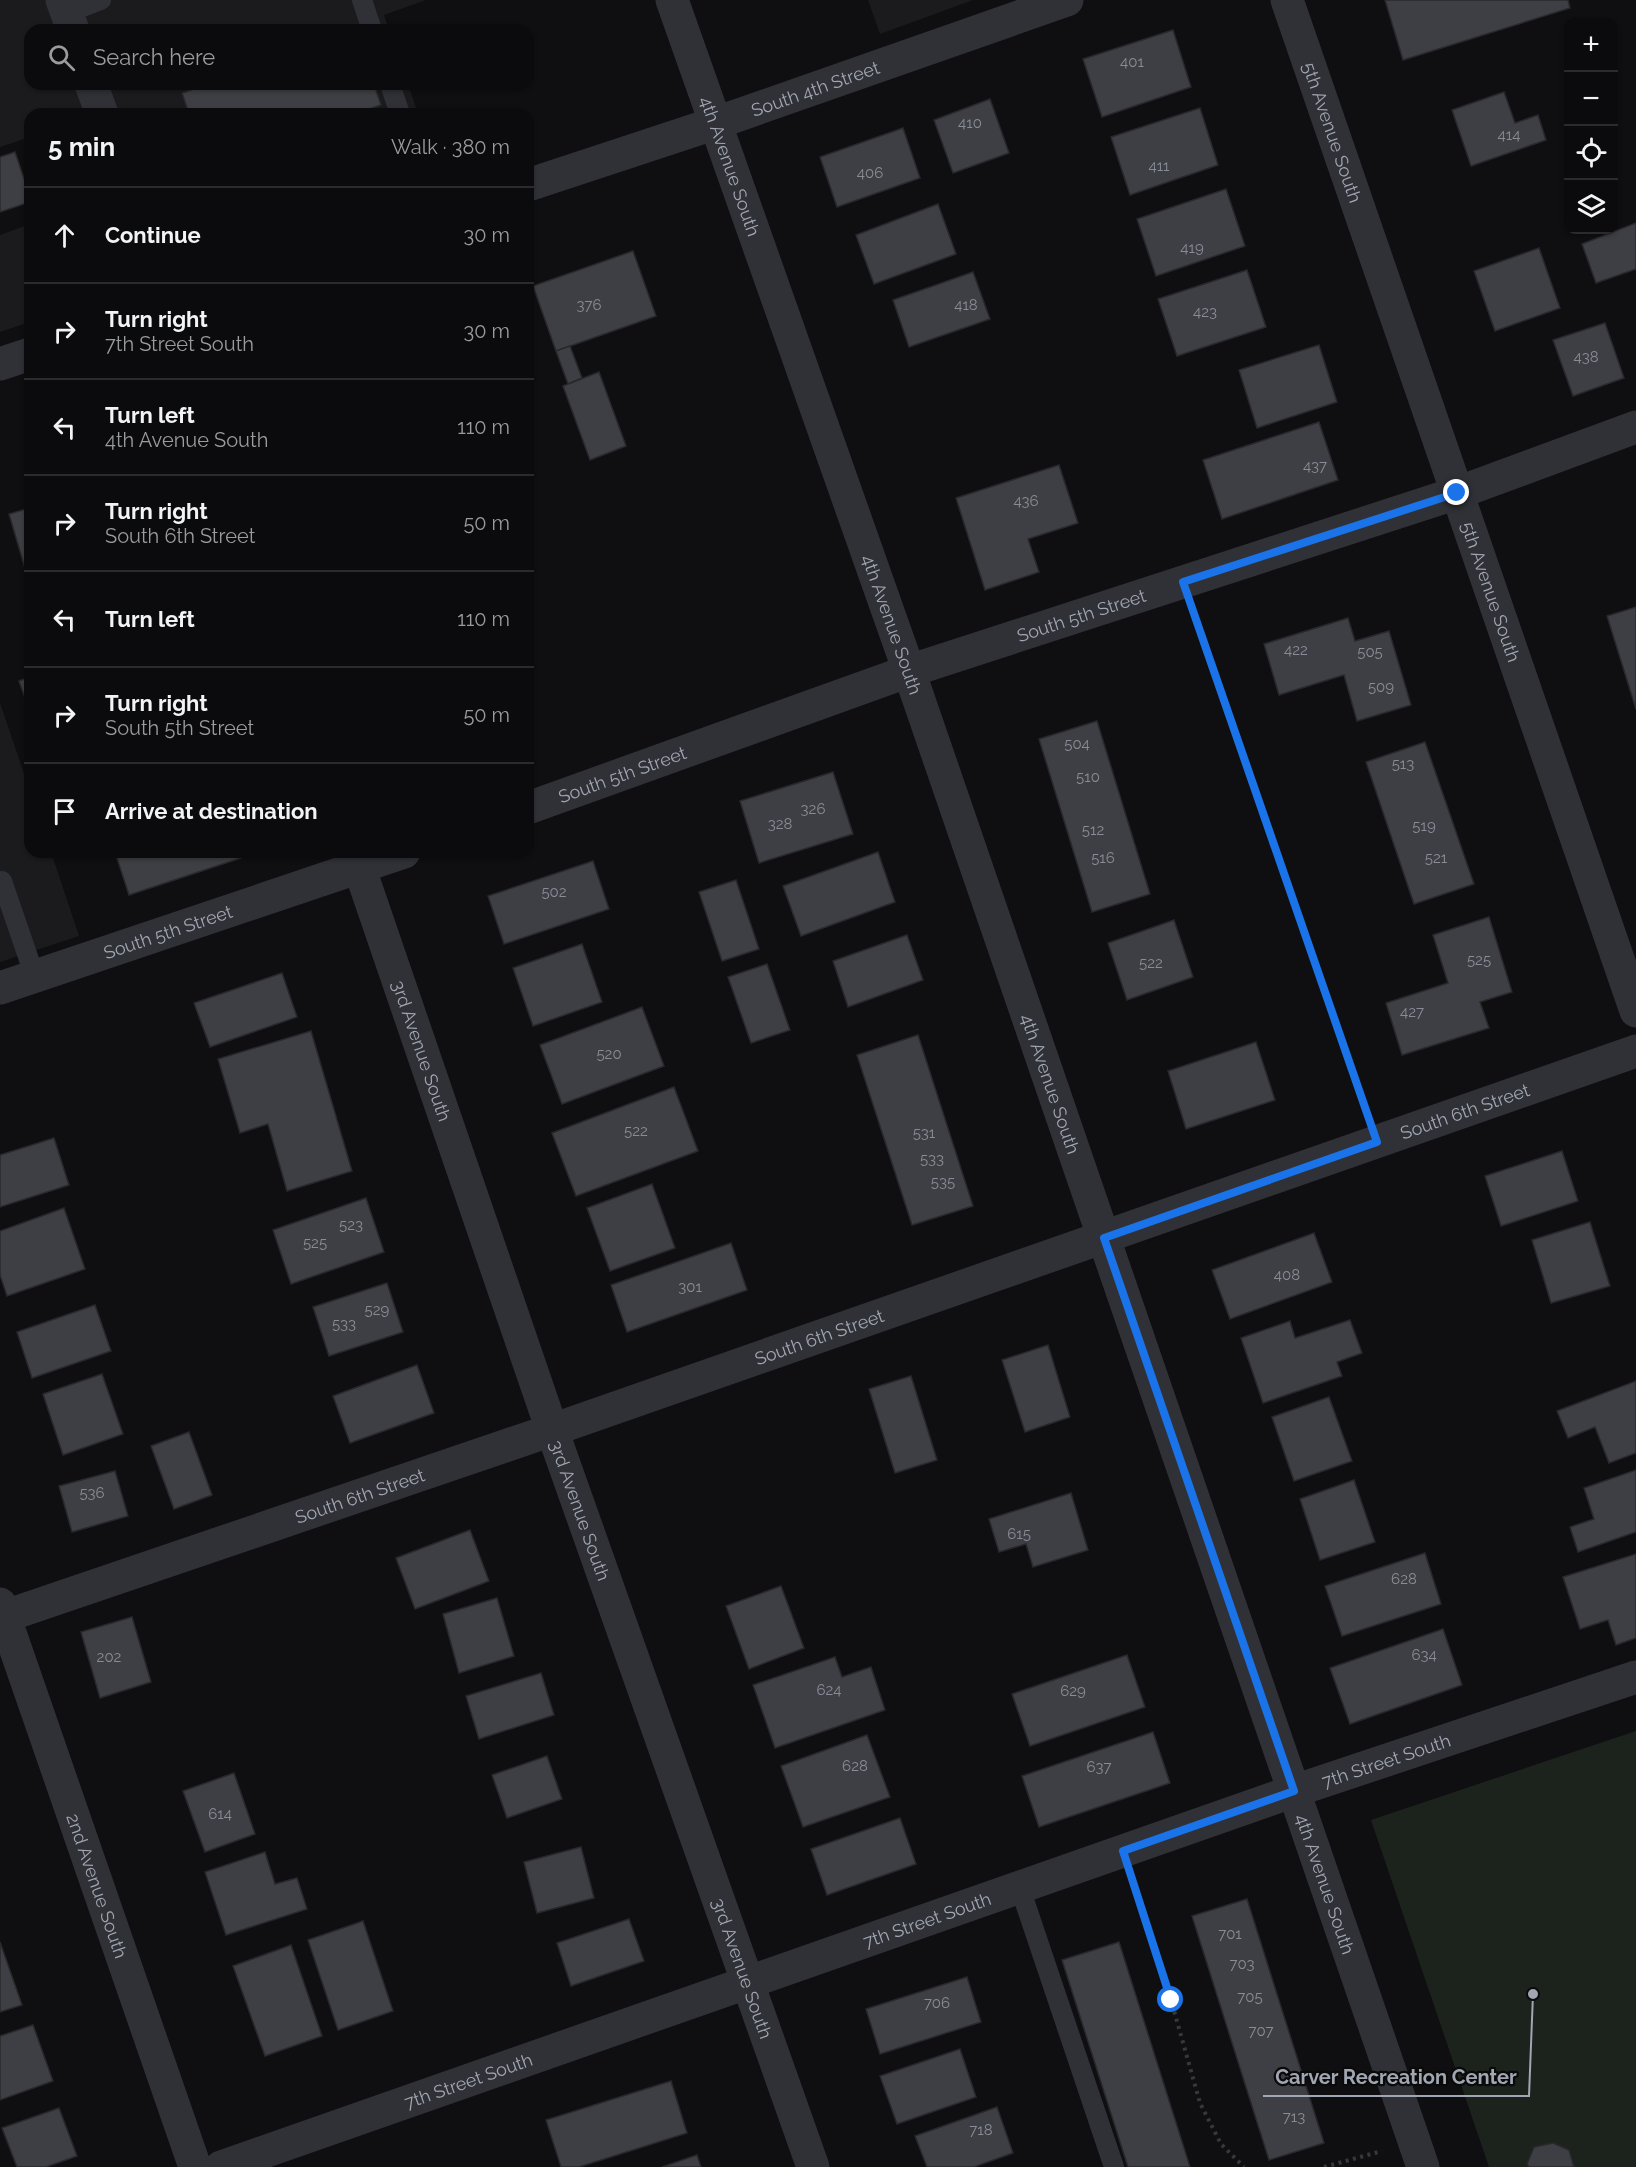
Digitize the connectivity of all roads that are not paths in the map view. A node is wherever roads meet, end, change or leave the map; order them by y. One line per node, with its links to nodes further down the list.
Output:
1 (101, 0): 6 (lane)
2 (362, 0): 7 (lane)
3 (672, 0): 12 (street, 4th Avenue South)
4 (1067, 0): 12 (street, South 4th Street)
5 (1287, 0): 17 (street, 5th Avenue South)
6 (67, 14)
7 (370, 24)
8 (93, 90): 10 (street)
9 (392, 90): 11 (lane)
10 (100, 108)
11 (398, 108)
12 (716, 123): 13 (street, South 4th Street); 18 (street, 4th Avenue South)
13 (534, 183)
14 (24, 356): 15 (street)
15 (0, 364)
16 (1636, 427): 17 (street, South 5th Street)
17 (1457, 493): 18 (street, South 5th Street); 24 (street, 5th Avenue South)
18 (909, 671): 19 (street, South 5th Street); 26 (street, 4th Avenue South)
19 (534, 806)
20 (357, 860): 22 (street, South 5th Street); 27 (street, 3rd Avenue South)
21 (0, 882): 22 (lane)
22 (34, 977): 23 (street, South 5th Street)
23 (0, 988)
24 (1636, 1011)
25 (1636, 1051): 26 (street, South 6th Street)
26 (1104, 1238): 27 (street, South 6th Street); 30 (street, 4th Avenue South)
27 (552, 1430): 28 (street, South 6th Street); 32 (street, 3rd Avenue South)
28 (1, 1613): 34 (street, 2nd Avenue South)
29 (1636, 1677): 30 (street, 7th Street South)
30 (1294, 1791): 31 (street, 7th Street South); 33 (street, 4th Avenue South)
31 (1020, 1888): 32 (street, 7th Street South); 37 (lane)
32 (749, 1983): 35 (street, 7th Street South); 36 (street, 3rd Avenue South)
33 (1419, 2155)
34 (195, 2167)
35 (221, 2167)
36 (813, 2167)
37 (1114, 2167)

